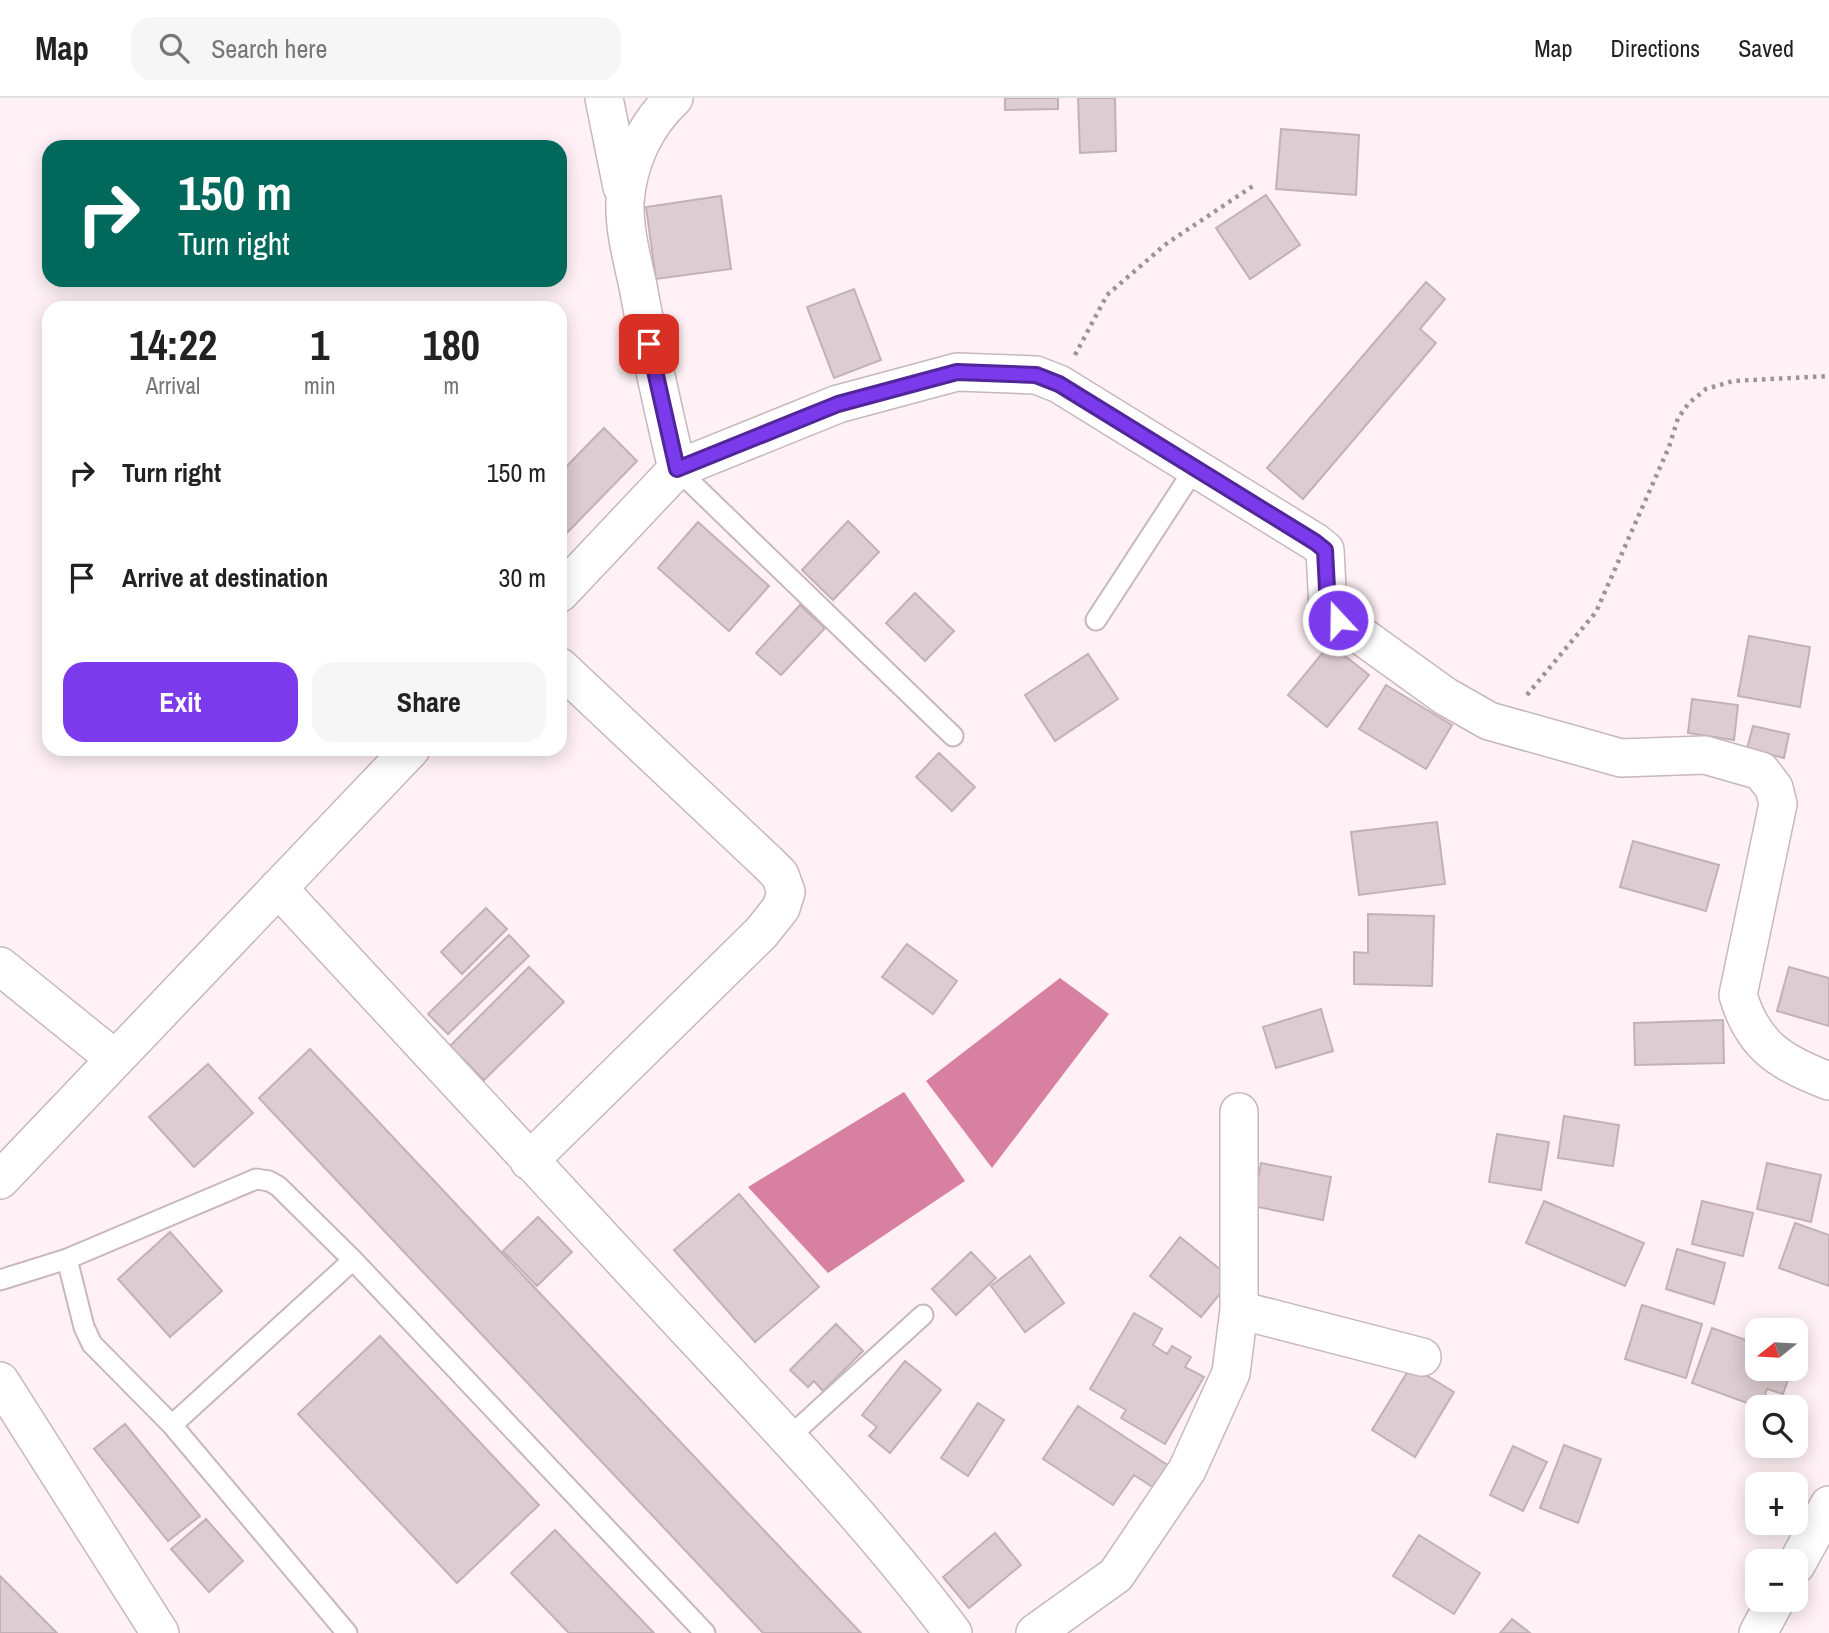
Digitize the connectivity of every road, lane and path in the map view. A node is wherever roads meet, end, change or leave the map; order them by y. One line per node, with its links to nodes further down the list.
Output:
1 (604, 98): 4 (street)
2 (674, 98): 4 (street)
3 (1256, 184): 6 (path)
4 (625, 202): 8 (street)
5 (1829, 376): 12 (path)
6 (1059, 384): 7 (street); 8 (street)
7 (1195, 468): 10 (lane); 12 (street)
8 (677, 469): 9 (street); 13 (lane)
9 (567, 586)
10 (1096, 620)
11 (567, 674): 20 (street)
12 (1502, 725): 18 (street)
13 (953, 736)
14 (404, 756): 15 (street)
15 (278, 888): 17 (street); 20 (street)
16 (0, 967): 17 (street)
17 (115, 1059): 21 (street)
18 (1829, 1081)
19 (1239, 1112): 25 (street)
20 (529, 1161): 30 (street)
21 (0, 1180)
22 (67, 1259): 23 (lane); 24 (lane); 29 (lane)
23 (353, 1260): 29 (lane); 36 (lane)
24 (0, 1280)
25 (1239, 1310): 27 (street); 38 (street)
26 (922, 1315): 30 (lane)
27 (1422, 1357)
28 (0, 1381): 34 (street)
29 (172, 1425): 35 (lane)
30 (788, 1438): 37 (street)
31 (1829, 1505): 32 (street)
32 (1805, 1549)
33 (1769, 1612): 39 (street)
34 (160, 1633)
35 (347, 1633)
36 (705, 1633)
37 (953, 1633)
38 (1035, 1633)
39 (1758, 1633)

